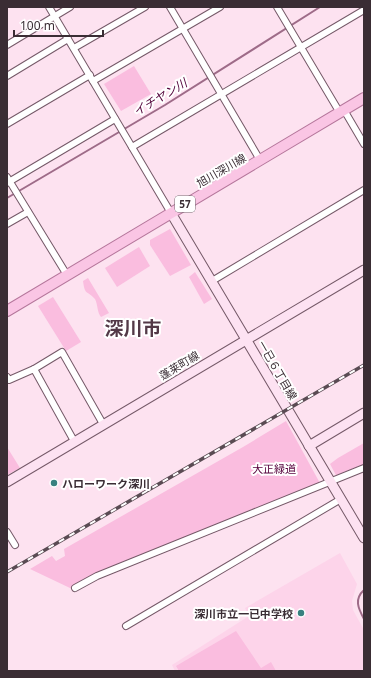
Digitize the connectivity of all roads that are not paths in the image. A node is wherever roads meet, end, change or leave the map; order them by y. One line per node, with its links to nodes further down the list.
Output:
1 (49, 7): 8 (street)
2 (70, 7): 8 (street)
3 (145, 7): 12 (street)
4 (170, 7): 9 (street)
5 (220, 7): 9 (street)
6 (276, 7): 13 (street)
7 (364, 10): 13 (street)
8 (55, 17): 10 (street); 11 (street)
9 (183, 29): 15 (street); 16 (street)
10 (68, 39): 12 (street); 14 (street)
11 (7, 45)
12 (74, 48): 15 (street)
13 (300, 48): 16 (street); 18 (street)
14 (7, 76)
15 (92, 78): 19 (street); 20 (street)
16 (221, 95): 22 (street); 23 (street)
17 (364, 98): 18 (main road, 旭川深川線 / 57)
18 (342, 112): 21 (street); 23 (main road, 旭川深川線 / 57)
19 (115, 118): 22 (street); 24 (street)
20 (7, 124)
21 (364, 144)
22 (132, 147): 27 (street)
23 (260, 160): 27 (main road, 旭川深川線 / 57)
24 (8, 180): 26 (street)
25 (364, 190): 31 (street)
26 (28, 212): 28 (street); 30 (street)
27 (171, 213): 30 (main road, 旭川深川線 / 57); 31 (street, 一已６丁目線)
28 (7, 224)
29 (364, 270): 33 (street, 蓬莱町線)
30 (66, 275): 32 (main road, 旭川深川線 / 57)
31 (212, 281): 33 (street, 一已６丁目線)
32 (7, 311)
33 (246, 339): 37 (street, 蓬莱町線); 39 (street, 一已６丁目線)
34 (34, 369): 35 (street); 37 (street); 38 (street)
35 (7, 377)
36 (364, 414): 39 (street)
37 (103, 424): 38 (street, 蓬莱町線)
38 (74, 441): 41 (street, 蓬莱町線)
39 (309, 446): 42 (street, 一已６丁目線)
40 (364, 468): 42 (street)
41 (7, 482)
42 (330, 482): 43 (street, 一已６丁目線); 47 (street)
43 (341, 500): 45 (street, 一已６丁目線); 48 (street)
44 (7, 532): 46 (street)
45 (364, 538)
46 (15, 545)
47 (75, 588)
48 (126, 626)

